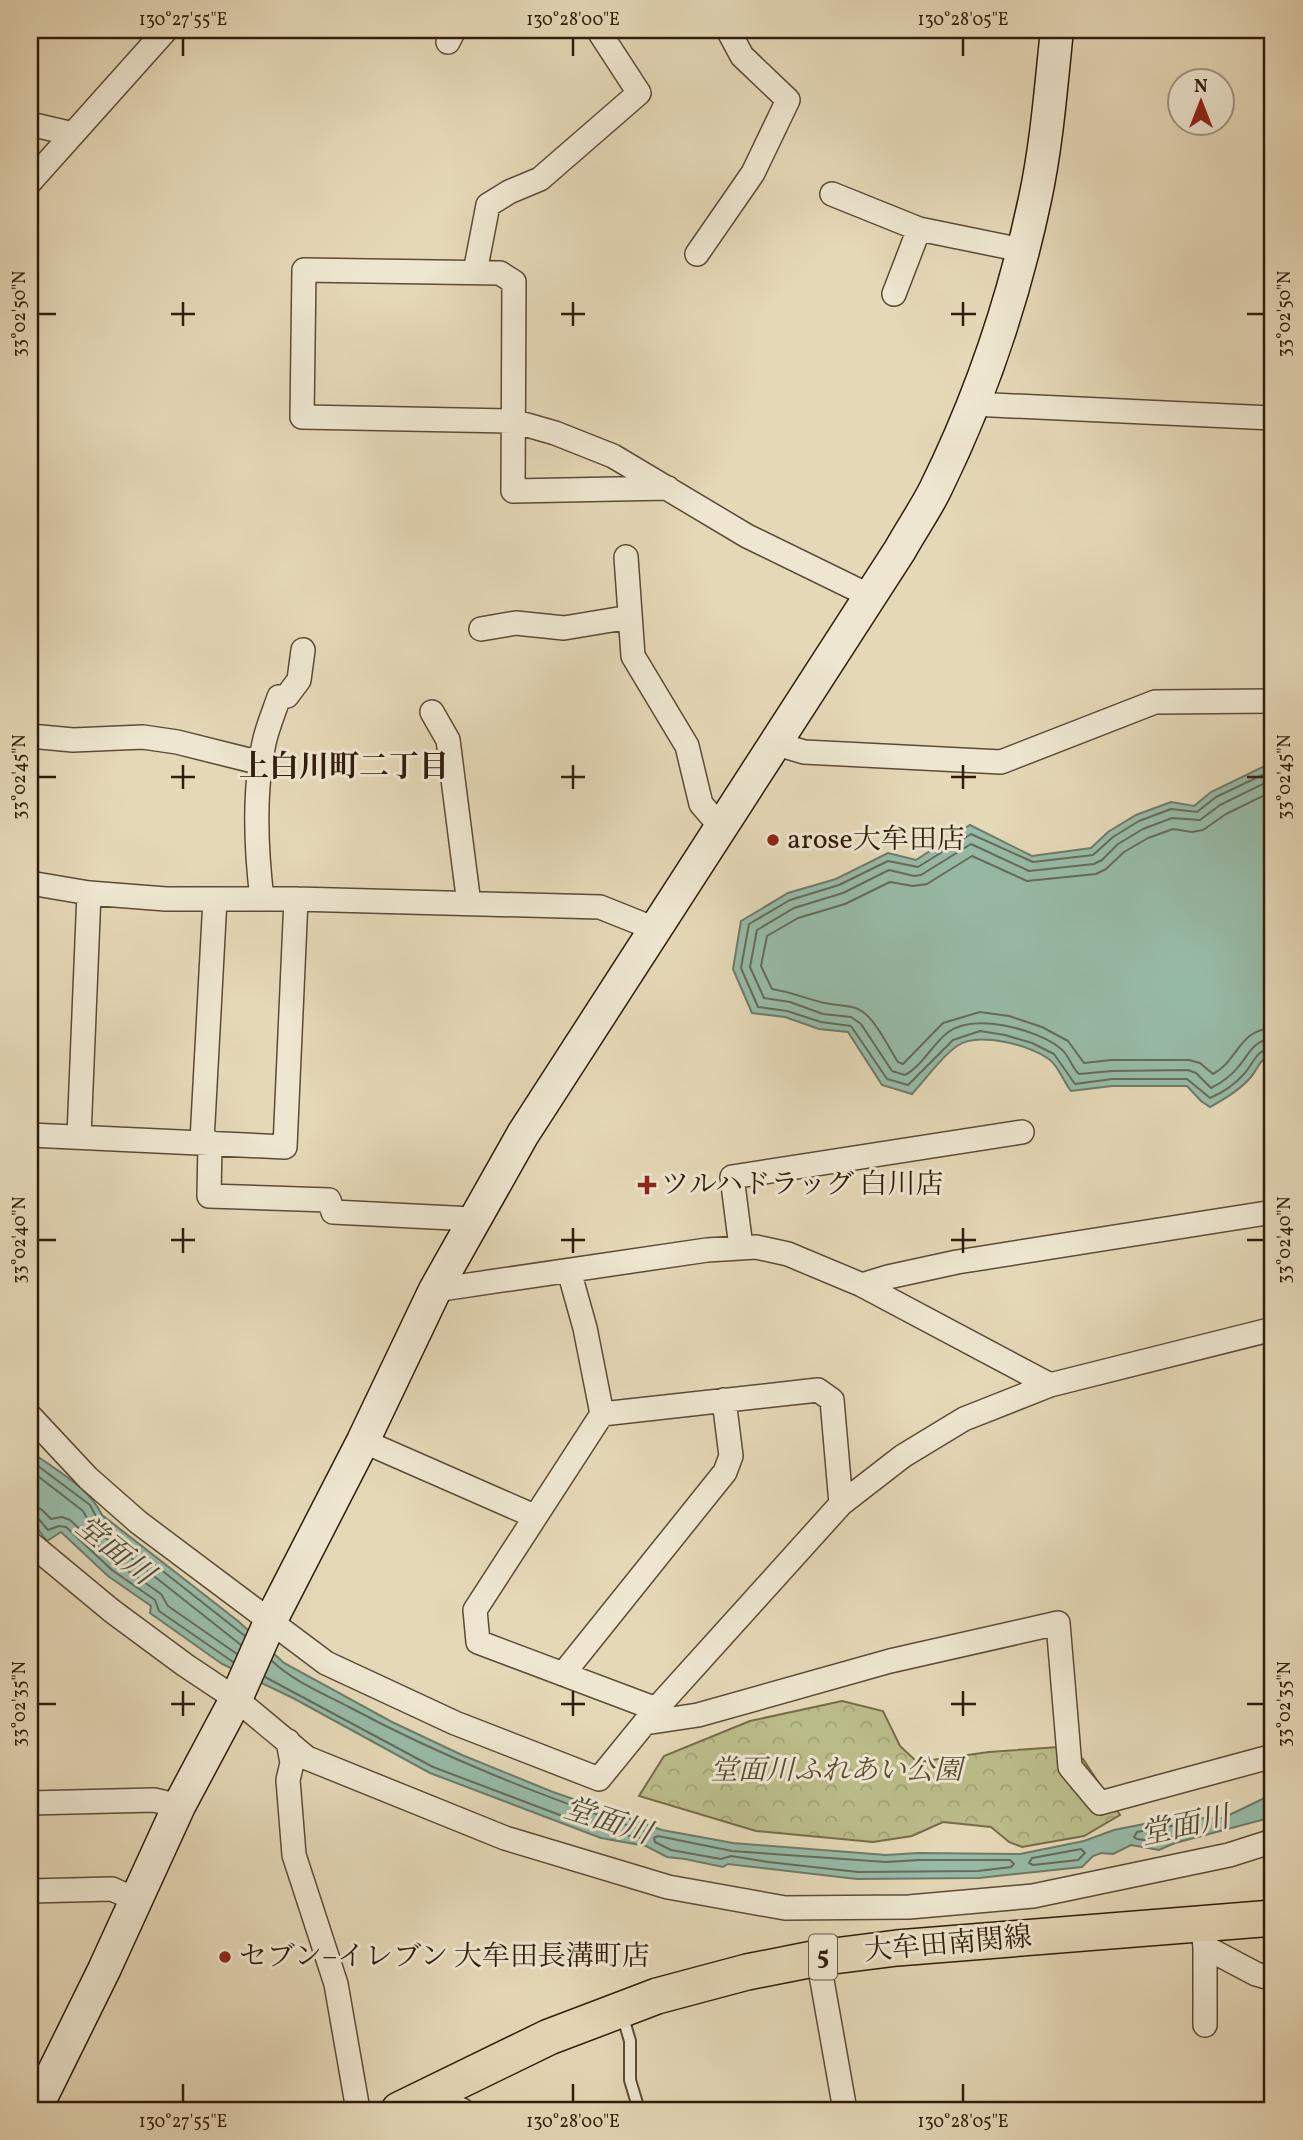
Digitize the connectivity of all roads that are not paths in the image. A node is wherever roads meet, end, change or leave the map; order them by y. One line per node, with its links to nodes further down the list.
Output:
1 (166, 30): 6 (street)
2 (598, 30): 12 (street)
3 (728, 30): 11 (street)
4 (1057, 30): 10 (street)
5 (30, 124): 6 (street)
6 (73, 134): 7 (street)
7 (30, 182)
8 (832, 194): 9 (street)
9 (919, 229): 10 (street); 13 (street)
10 (1022, 250): 14 (street)
11 (697, 254)
12 (475, 272): 16 (street); 16 (street)
13 (894, 294)
14 (972, 404): 15 (street); 19 (street)
15 (1273, 418)
16 (513, 421): 17 (street); 17 (street)
17 (668, 488): 19 (street)
18 (626, 557): 20 (street)
19 (870, 596): 26 (street)
20 (630, 617): 21 (street); 28 (street)
21 (481, 629)
22 (303, 650): 27 (street)
23 (1273, 701): 26 (street)
24 (432, 712): 34 (street)
25 (30, 736): 27 (street)
26 (774, 743): 28 (street)
27 (261, 763): 32 (street)
28 (720, 826): 35 (street)
29 (30, 883): 30 (street)
30 (89, 893): 31 (street); 38 (street)
31 (215, 899): 32 (street); 39 (street)
32 (262, 899): 33 (street)
33 (296, 899): 34 (street); 39 (street)
34 (469, 904): 35 (street)
35 (655, 929): 41 (street)
36 (1022, 1132): 42 (street)
37 (30, 1135): 38 (street)
38 (79, 1136): 39 (street)
39 (206, 1142): 41 (street)
40 (1273, 1212): 44 (street)
41 (474, 1219): 45 (street)
42 (741, 1247): 43 (street); 44 (street)
43 (569, 1270): 45 (street); 49 (street)
44 (862, 1285): 47 (street)
45 (435, 1290): 51 (street)
46 (1273, 1329): 47 (street)
47 (1051, 1385): 52 (street)
48 (724, 1400): 49 (street); 52 (street); 56 (street)
49 (601, 1414): 53 (street)
50 (30, 1416): 55 (street)
51 (363, 1441): 53 (street); 55 (street)
52 (841, 1504): 58 (street)
53 (534, 1516): 56 (street)
54 (30, 1543): 57 (street)
55 (270, 1622): 57 (street); 58 (street)
56 (563, 1674): 58 (street)
57 (236, 1699): 59 (street); 62 (street)
58 (651, 1716): 60 (street)
59 (288, 1741): 63 (street); 74 (street)
60 (1273, 1756)
61 (30, 1804): 62 (street)
62 (179, 1806): 65 (street)
63 (1273, 1841)
64 (30, 1891): 65 (street)
65 (136, 1900): 73 (street)
66 (1273, 1918): 67 (main road, 大牟田南関線 / 5)
67 (1203, 1935): 68 (main road, 大牟田南関線 / 5); 69 (street); 71 (street)
68 (818, 1958): 70 (main road, 大牟田南関線 / 5); 78 (street)
69 (1273, 1979)
70 (621, 2010): 72 (main road, 大牟田南関線 / 5); 77 (lane)
71 (1205, 2025)
72 (431, 2095): 75 (main road, 大牟田南関線 / 5); 76 (street)
73 (35, 2110)
74 (358, 2110)
75 (399, 2110)
76 (462, 2110)
77 (639, 2110)
78 (845, 2110)

